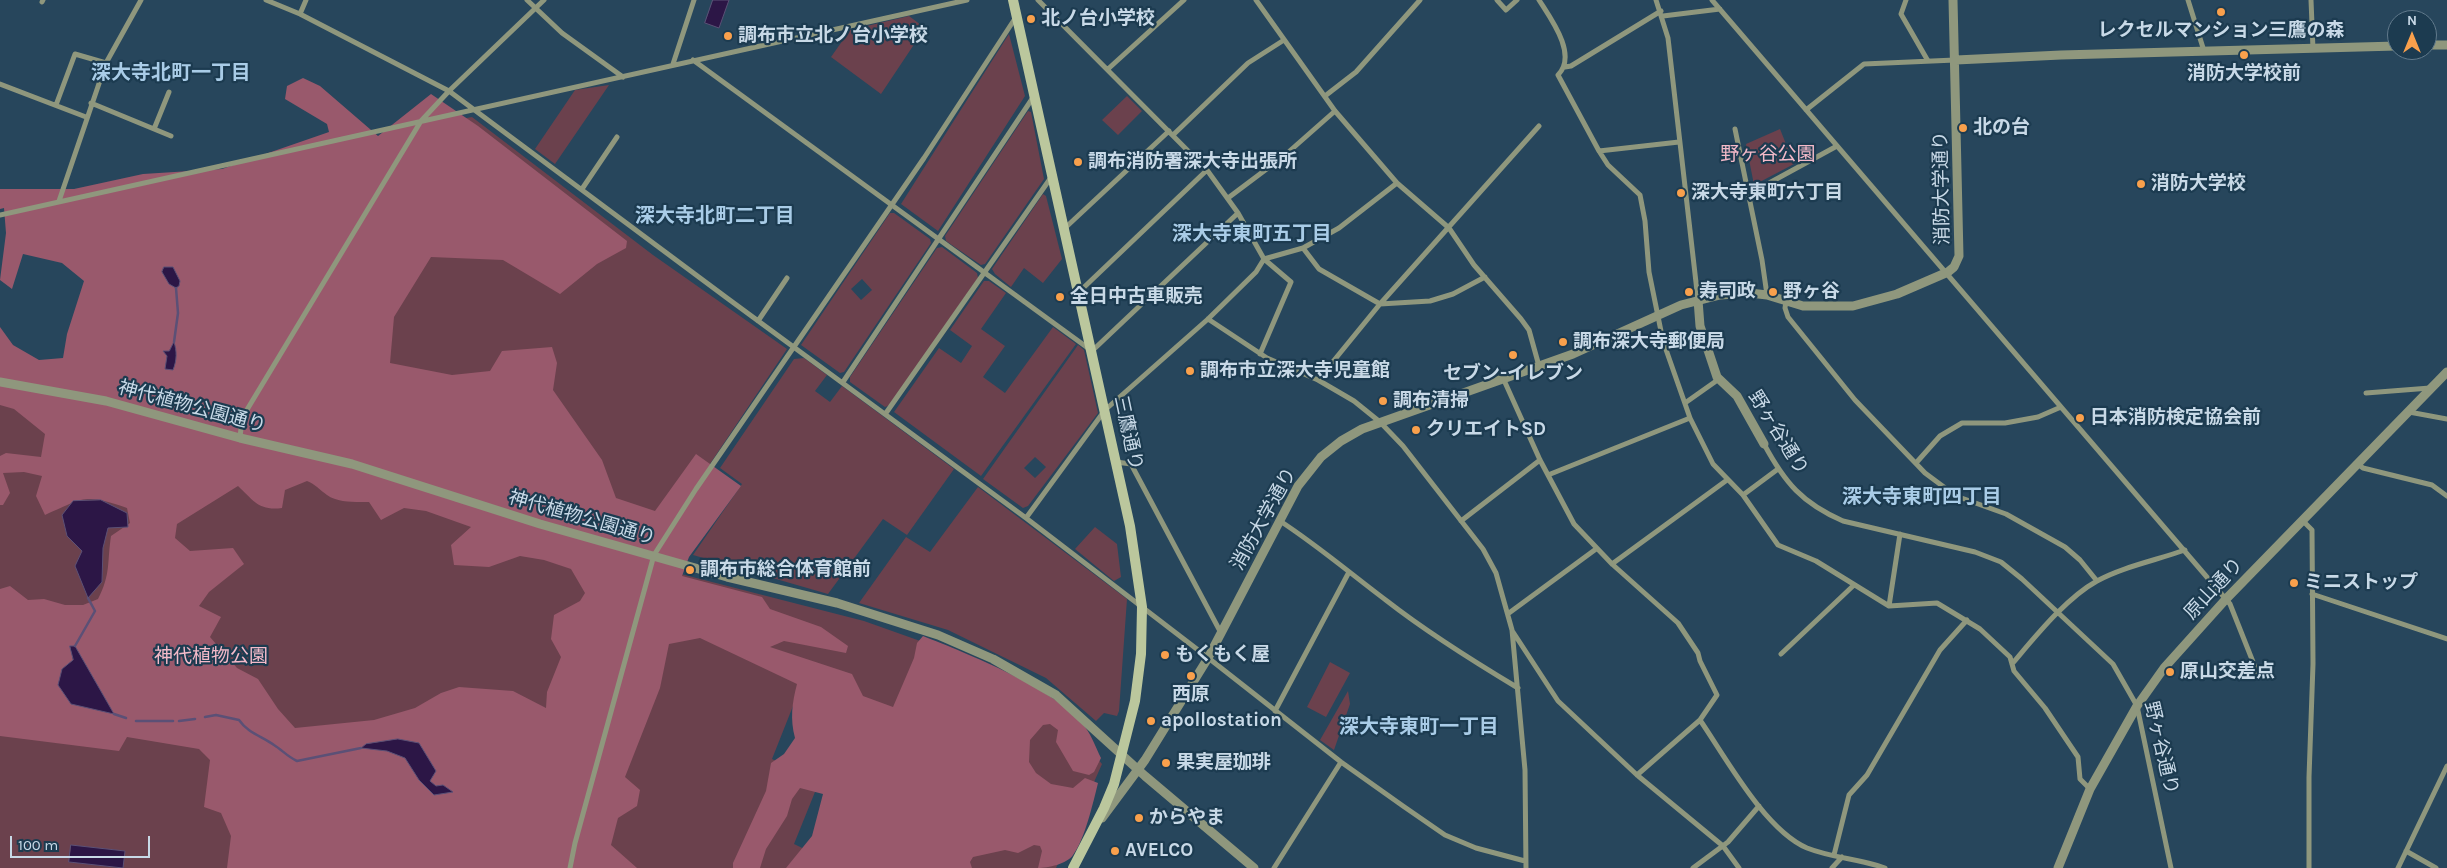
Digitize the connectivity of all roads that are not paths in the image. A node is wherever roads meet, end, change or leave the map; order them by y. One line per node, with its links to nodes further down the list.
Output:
1 (141, 0): 36 (street)
2 (266, 0): 26 (street)
3 (306, 0): 26 (street)
4 (527, 0): 23 (street)
5 (544, 0): 23 (street)
6 (694, 0): 37 (street)
7 (931, 0): 24 (street)
8 (967, 0): 24 (street)
9 (1013, 0): 28 (main road, 三鷹通り)
10 (1038, 0): 39 (street)
11 (1184, 0): 39 (street)
12 (1256, 0): 29 (street)
13 (1420, 0): 45 (street)
14 (1497, 0): 15 (street)
15 (1517, 0)
16 (1539, 0): 38 (street)
17 (1656, 0): 27 (street, 野ヶ谷通り)
18 (1712, 0): 25 (street)
19 (1906, 0): 35 (street)
20 (1953, 0): 34 (street, 消防大学通り)
21 (2188, 0): 32 (street)
22 (2312, 0): 31 (street)
23 (535, 7): 40 (street); 42 (street)
24 (928, 8): 33 (street)
25 (1720, 10): 27 (street); 49 (street)
26 (300, 14): 42 (street)
27 (1662, 14): 38 (street); 59 (street, 野ヶ谷通り)
28 (1016, 16): 44 (main road, 三鷹通り); 69 (street)
29 (1284, 40): 45 (street); 56 (street)
30 (2387, 46): 31 (street)
31 (2313, 49): 32 (street)
32 (2204, 52): 34 (street)
33 (693, 60): 37 (street); 69 (street)
34 (1956, 60): 35 (street); 78 (street, 消防大学通り)
35 (1928, 61): 49 (street)
36 (106, 63): 46 (street); 47 (street)
37 (674, 64): 40 (street)
38 (1564, 67): 61 (street)
39 (1108, 69): 56 (street)
40 (623, 77): 48 (street)
41 (0, 84): 47 (street)
42 (450, 91): 48 (street); 52 (street)
43 (170, 92): 54 (street)
44 (1034, 95): 63 (main road, 三鷹通り); 74 (street)
45 (1325, 96): 50 (street)
46 (91, 103): 51 (street); 54 (street)
47 (56, 105): 51 (street)
48 (474, 110): 52 (street); 65 (street)
49 (1806, 110): 60 (street)
50 (1335, 111): 64 (street); 67 (street)
51 (86, 117): 68 (street)
52 (422, 121): 68 (street); 109 (street)
53 (1540, 126): 73 (street)
54 (154, 129): 57 (street)
55 (1735, 129): 66 (street)
56 (1171, 133): 62 (street); 72 (street)
57 (171, 136)
58 (618, 137): 65 (street)
59 (1679, 142): 61 (street); 83 (street, 野ヶ谷通り)
60 (1837, 146): 66 (street); 78 (street)
61 (1599, 151): 86 (street)
62 (1207, 170): 67 (street); 81 (street)
63 (1052, 175): 72 (main road, 三鷹通り); 77 (street)
64 (1397, 183): 73 (street); 75 (street)
65 (582, 189): 88 (street)
66 (1749, 194): 82 (street)
67 (1228, 198): 70 (street)
68 (59, 202): 71 (street)
69 (891, 204): 74 (street); 89 (street)
70 (1238, 213): 76 (street); 90 (street)
71 (0, 215)
72 (1065, 228): 81 (main road, 三鷹通り)
73 (1449, 228): 79 (street); 84 (street)
74 (938, 239): 77 (street); 98 (street)
75 (1303, 248): 76 (street); 84 (street)
76 (1264, 259): 87 (street); 91 (street)
77 (984, 272): 90 (street); 105 (street)
78 (1948, 272): 85 (street, 消防大学通り); 102 (street)
79 (1485, 277): 84 (street); 92 (street)
80 (788, 278): 88 (street)
81 (1079, 292): 90 (main road, 三鷹通り)
82 (1767, 295): 83 (street, 消防大学通り); 85 (street, 消防大学通り)
83 (1698, 300): 86 (street, 消防大学通り); 95 (street, 野ヶ谷通り)
84 (1380, 304): 96 (street)
85 (1785, 305): 113 (street)
86 (1658, 314): 92 (street, 消防大学通り); 101 (street)
87 (1208, 319): 91 (street); 103 (street)
88 (758, 321): 89 (street)
89 (794, 347): 98 (street); 127 (street)
90 (1092, 351): 103 (main road, 三鷹通り)
91 (1260, 354): 96 (street)
92 (1540, 366): 94 (street, 消防大学通り)
93 (2447, 372): 99 (street, 原山通り)
94 (1503, 378): 108 (street, 消防大学通り); 111 (street)
95 (1719, 379): 101 (street); 110 (street, 野ヶ谷通り)
96 (1318, 380): 108 (street)
97 (0, 382): 109 (street, 神代植物公園通り)
98 (843, 382): 105 (street)
99 (2431, 388): 100 (street); 104 (street, 原山通り)
100 (2366, 393)
101 (1685, 404): 106 (street)
102 (2061, 407): 113 (street); 126 (street)
103 (1105, 410): 112 (main road, 三鷹通り); 120 (street)
104 (2409, 412): 107 (street); 114 (street, 原山通り)
105 (886, 413): 120 (street)
106 (1690, 418): 116 (street); 117 (street)
107 (2447, 419)
108 (1380, 422): 122 (street, 消防大学通り); 123 (street)
109 (240, 438): 127 (street, 神代植物公園通り)
110 (1764, 444): 115 (street, 野ヶ谷通り)
111 (1540, 460): 116 (street); 123 (street)
112 (1116, 462): 134 (main road, 三鷹通り); 140 (street)
113 (1916, 464): 130 (street)
114 (2358, 464): 119 (street); 121 (street, 原山通り)
115 (1778, 469): 118 (street); 124 (street, 野ヶ谷通り)
116 (1548, 475): 125 (street)
117 (1727, 480): 118 (street); 128 (street)
118 (1743, 495): 131 (street)
119 (2447, 496)
120 (1026, 518): 134 (street)
121 (2302, 520): 132 (street); 133 (street, 原山通り)
122 (1280, 521): 129 (street); 140 (street, 消防大学通り)
123 (1461, 521): 136 (street)
124 (1900, 534): 135 (street); 137 (street, 野ヶ谷通り)
125 (1596, 549): 128 (street); 136 (street)
126 (2185, 550): 130 (street); 133 (street)
127 (654, 555): 150 (street, 神代植物公園通り); 164 (street)
128 (1612, 564): 149 (street)
129 (1350, 572): 146 (street); 148 (street)
130 (2097, 581): 137 (street)
131 (1854, 586): 135 (street); 142 (street)
132 (2312, 594): 141 (street); 175 (street)
133 (2226, 598): 145 (street); 147 (street, 原山通り)
134 (1142, 606): 143 (street); 150 (main road, 三鷹通り)
135 (1889, 606): 138 (street)
136 (1508, 613): 139 (street)
137 (2058, 614): 144 (street); 147 (street, 野ヶ谷通り)
138 (1967, 620): 144 (street); 161 (street)
139 (1512, 630): 146 (street); 154 (street)
140 (1221, 633): 143 (street, 消防大学通り)
141 (2447, 639)
142 (1781, 654)
143 (1208, 658): 148 (street); 153 (street, 消防大学通り)
144 (2012, 664): 156 (street)
145 (2257, 672)
146 (1518, 688): 163 (street)
147 (2137, 706): 156 (street, 原山通り); 174 (street, 野ヶ谷通り)
148 (1275, 710): 151 (street)
149 (1700, 720): 154 (street); 157 (street)
150 (1123, 755): 153 (street, 神代植物公園通り); 158 (main road, 三鷹通り)
151 (1341, 762): 163 (street); 167 (street)
152 (2447, 766): 155 (street)
153 (1137, 770): 158 (street, 消防大学通り); 166 (street, 神代植物公園通り)
154 (1637, 775): 159 (street)
155 (2444, 778): 160 (street)
156 (2090, 789): 173 (street, 原山通り)
157 (1759, 806): 159 (street); 161 (street)
158 (1092, 832): 165 (main road, 三鷹通り)
159 (1723, 846): 169 (street); 170 (street)
160 (2406, 851): 176 (street); 177 (street)
161 (1834, 855): 162 (street)
162 (1842, 857): 171 (street); 172 (street)
163 (1525, 861): 168 (street)
164 (570, 868)
165 (1073, 868)
166 (1254, 868)
167 (1274, 868)
168 (1526, 868)
169 (1692, 868)
170 (1739, 868)
171 (1832, 868)
172 (1885, 868)
173 (2058, 868)
174 (2171, 868)
175 (2309, 868)
176 (2398, 868)
177 (2436, 868)

